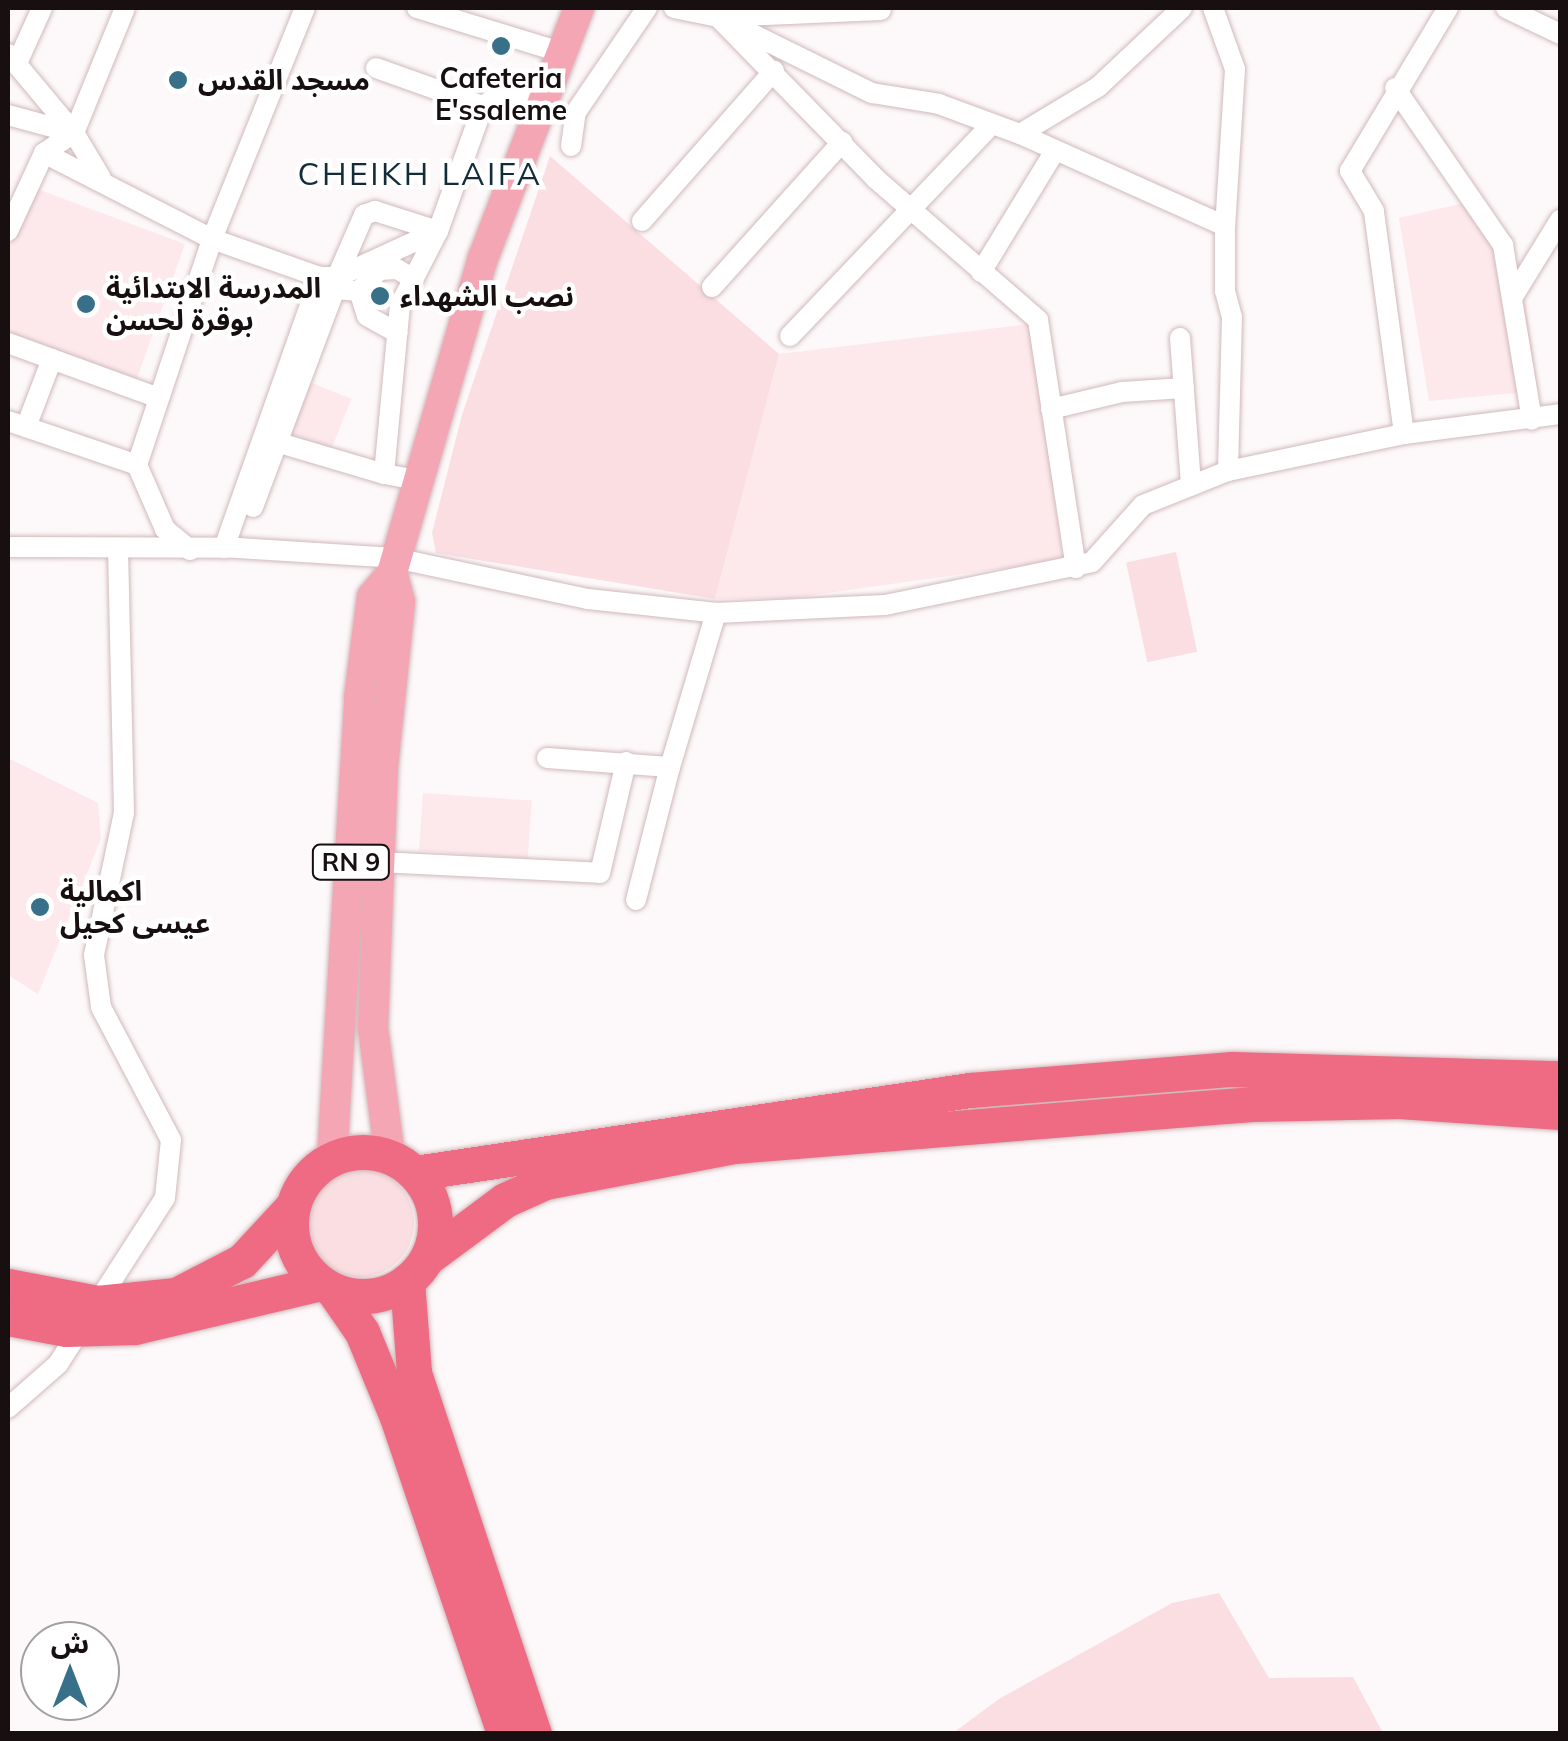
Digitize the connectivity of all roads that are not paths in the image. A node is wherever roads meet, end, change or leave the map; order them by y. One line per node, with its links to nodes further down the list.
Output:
1 (42, 8): 16 (street)
2 (124, 8): 24 (street)
3 (305, 8): 37 (street)
4 (417, 8): 15 (street)
5 (647, 8): 27 (street)
6 (674, 8): 13 (street)
7 (1182, 8): 25 (street)
8 (1214, 8): 34 (street)
9 (1448, 8): 19 (street)
10 (1506, 8): 14 (street)
11 (881, 10): 13 (street)
12 (574, 11): 15 (main road, RN 9)
13 (718, 17): 18 (street); 23 (street)
14 (1560, 34)
15 (557, 51): 20 (main road, RN 9)
16 (13, 57): 24 (street)
17 (376, 68): 21 (street)
18 (774, 71): 26 (street); 33 (street)
19 (1396, 90): 43 (street); 55 (street)
20 (538, 104): 21 (street); 60 (main road, RN 9)
21 (483, 106): 35 (street)
22 (8, 115): 24 (street)
23 (991, 125): 25 (street); 31 (street)
24 (74, 133): 29 (street); 30 (street)
25 (1020, 134): 28 (street)
26 (842, 142): 31 (street); 41 (street)
27 (571, 146)
28 (1055, 151): 34 (street); 38 (street)
29 (44, 153): 30 (street); 36 (street)
30 (101, 178): 37 (street)
31 (913, 214): 38 (street); 45 (street)
32 (1560, 220): 43 (street)
33 (642, 221)
34 (1225, 226): 58 (street)
35 (438, 230): 39 (street); 40 (street); 40 (street)
36 (8, 231)
37 (212, 239): 40 (street); 50 (street)
38 (981, 272): 51 (street)
39 (412, 278): 42 (street); 44 (street)
40 (331, 281): 42 (street); 56 (street)
41 (712, 287)
42 (359, 291): 44 (street)
43 (1512, 298): 53 (street)
44 (398, 334): 59 (street)
45 (790, 336)
46 (1180, 338): 49 (street)
47 (8, 343): 48 (street)
48 (52, 360): 50 (street); 54 (street)
49 (1184, 388): 51 (street); 61 (street)
50 (156, 397): 57 (street)
51 (1051, 409): 67 (street)
52 (1560, 414): 53 (street)
53 (1532, 420): 55 (street)
54 (17, 424): 57 (street)
55 (1404, 434): 58 (street)
56 (270, 440): 59 (street); 63 (street)
57 (137, 466): 65 (street)
58 (1228, 471): 61 (street)
59 (384, 474): 60 (street)
60 (416, 480): 66 (main road, RN 9)
61 (1191, 484): 67 (street)
62 (8, 547): 64 (street)
63 (231, 548): 65 (street); 66 (street)
64 (118, 550): 65 (street); 82 (street)
65 (190, 550)
66 (394, 565): 68 (street); 72 (main road, RN 9); 76 (main road, RN 9)
67 (1076, 568): 68 (street)
68 (716, 613): 71 (street)
69 (547, 758): 70 (street)
70 (626, 762): 71 (street); 72 (street)
71 (670, 766): 73 (street)
72 (378, 862): 77 (main road, RN 9)
73 (636, 900)
74 (1560, 1078): 77 (highway)
75 (1560, 1112): 79 (highway)
76 (332, 1158): 77 (highway); 78 (highway)
77 (402, 1165): 79 (highway, RN 9)
78 (292, 1207): 81 (highway); 82 (highway)
79 (417, 1270): 81 (highway); 86 (highway, RN 9)
80 (8, 1286): 82 (highway)
81 (327, 1286): 82 (highway); 85 (highway)
82 (88, 1317): 83 (highway); 84 (street)
83 (8, 1318)
84 (8, 1408)
85 (504, 1734)
86 (534, 1734)

